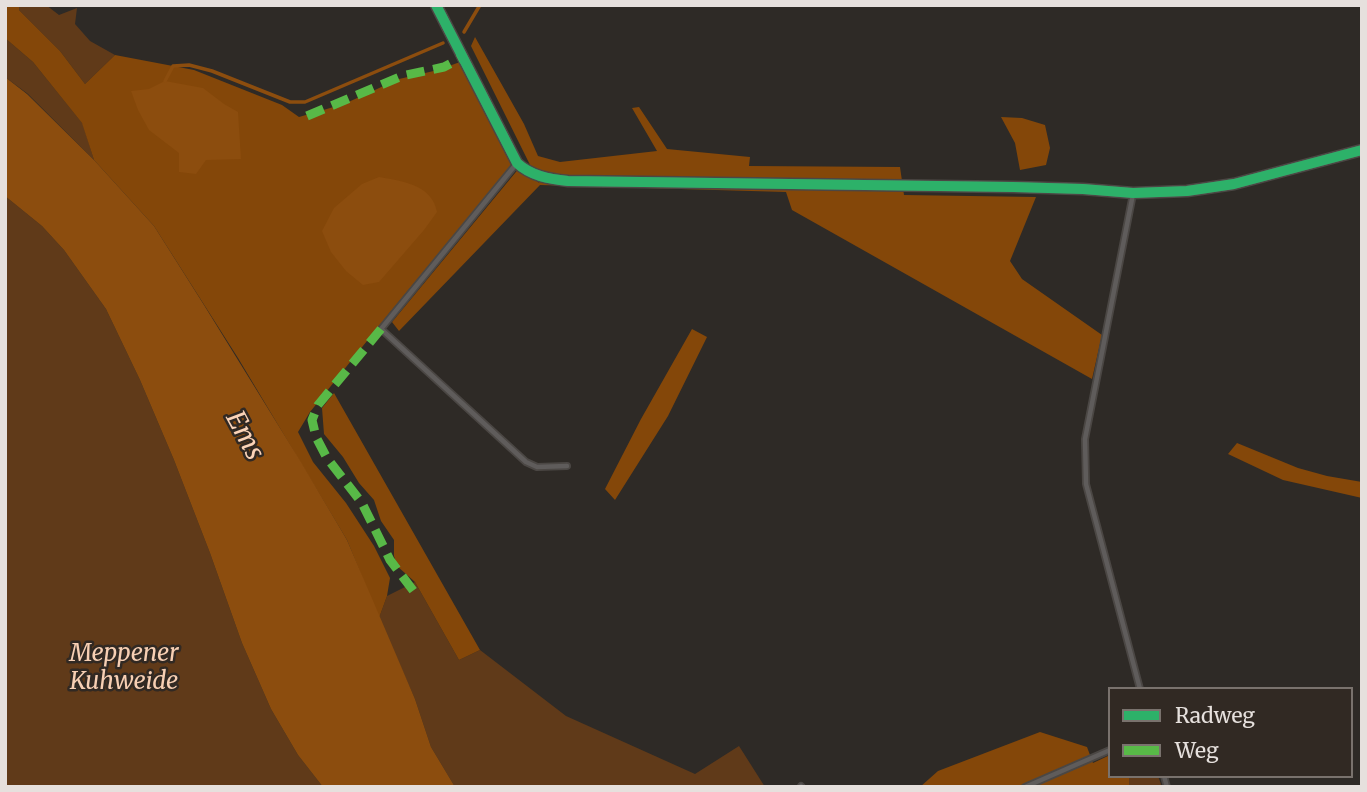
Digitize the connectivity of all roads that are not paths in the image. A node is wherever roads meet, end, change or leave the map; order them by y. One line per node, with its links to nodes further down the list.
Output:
1 (436, 5): 3 (street)
2 (1362, 150): 4 (street)
3 (517, 163): 4 (street); 5 (lane)
4 (1133, 193): 6 (lane)
5 (567, 466)
6 (1139, 687)
7 (1108, 751): 8 (lane)
8 (1025, 787)

